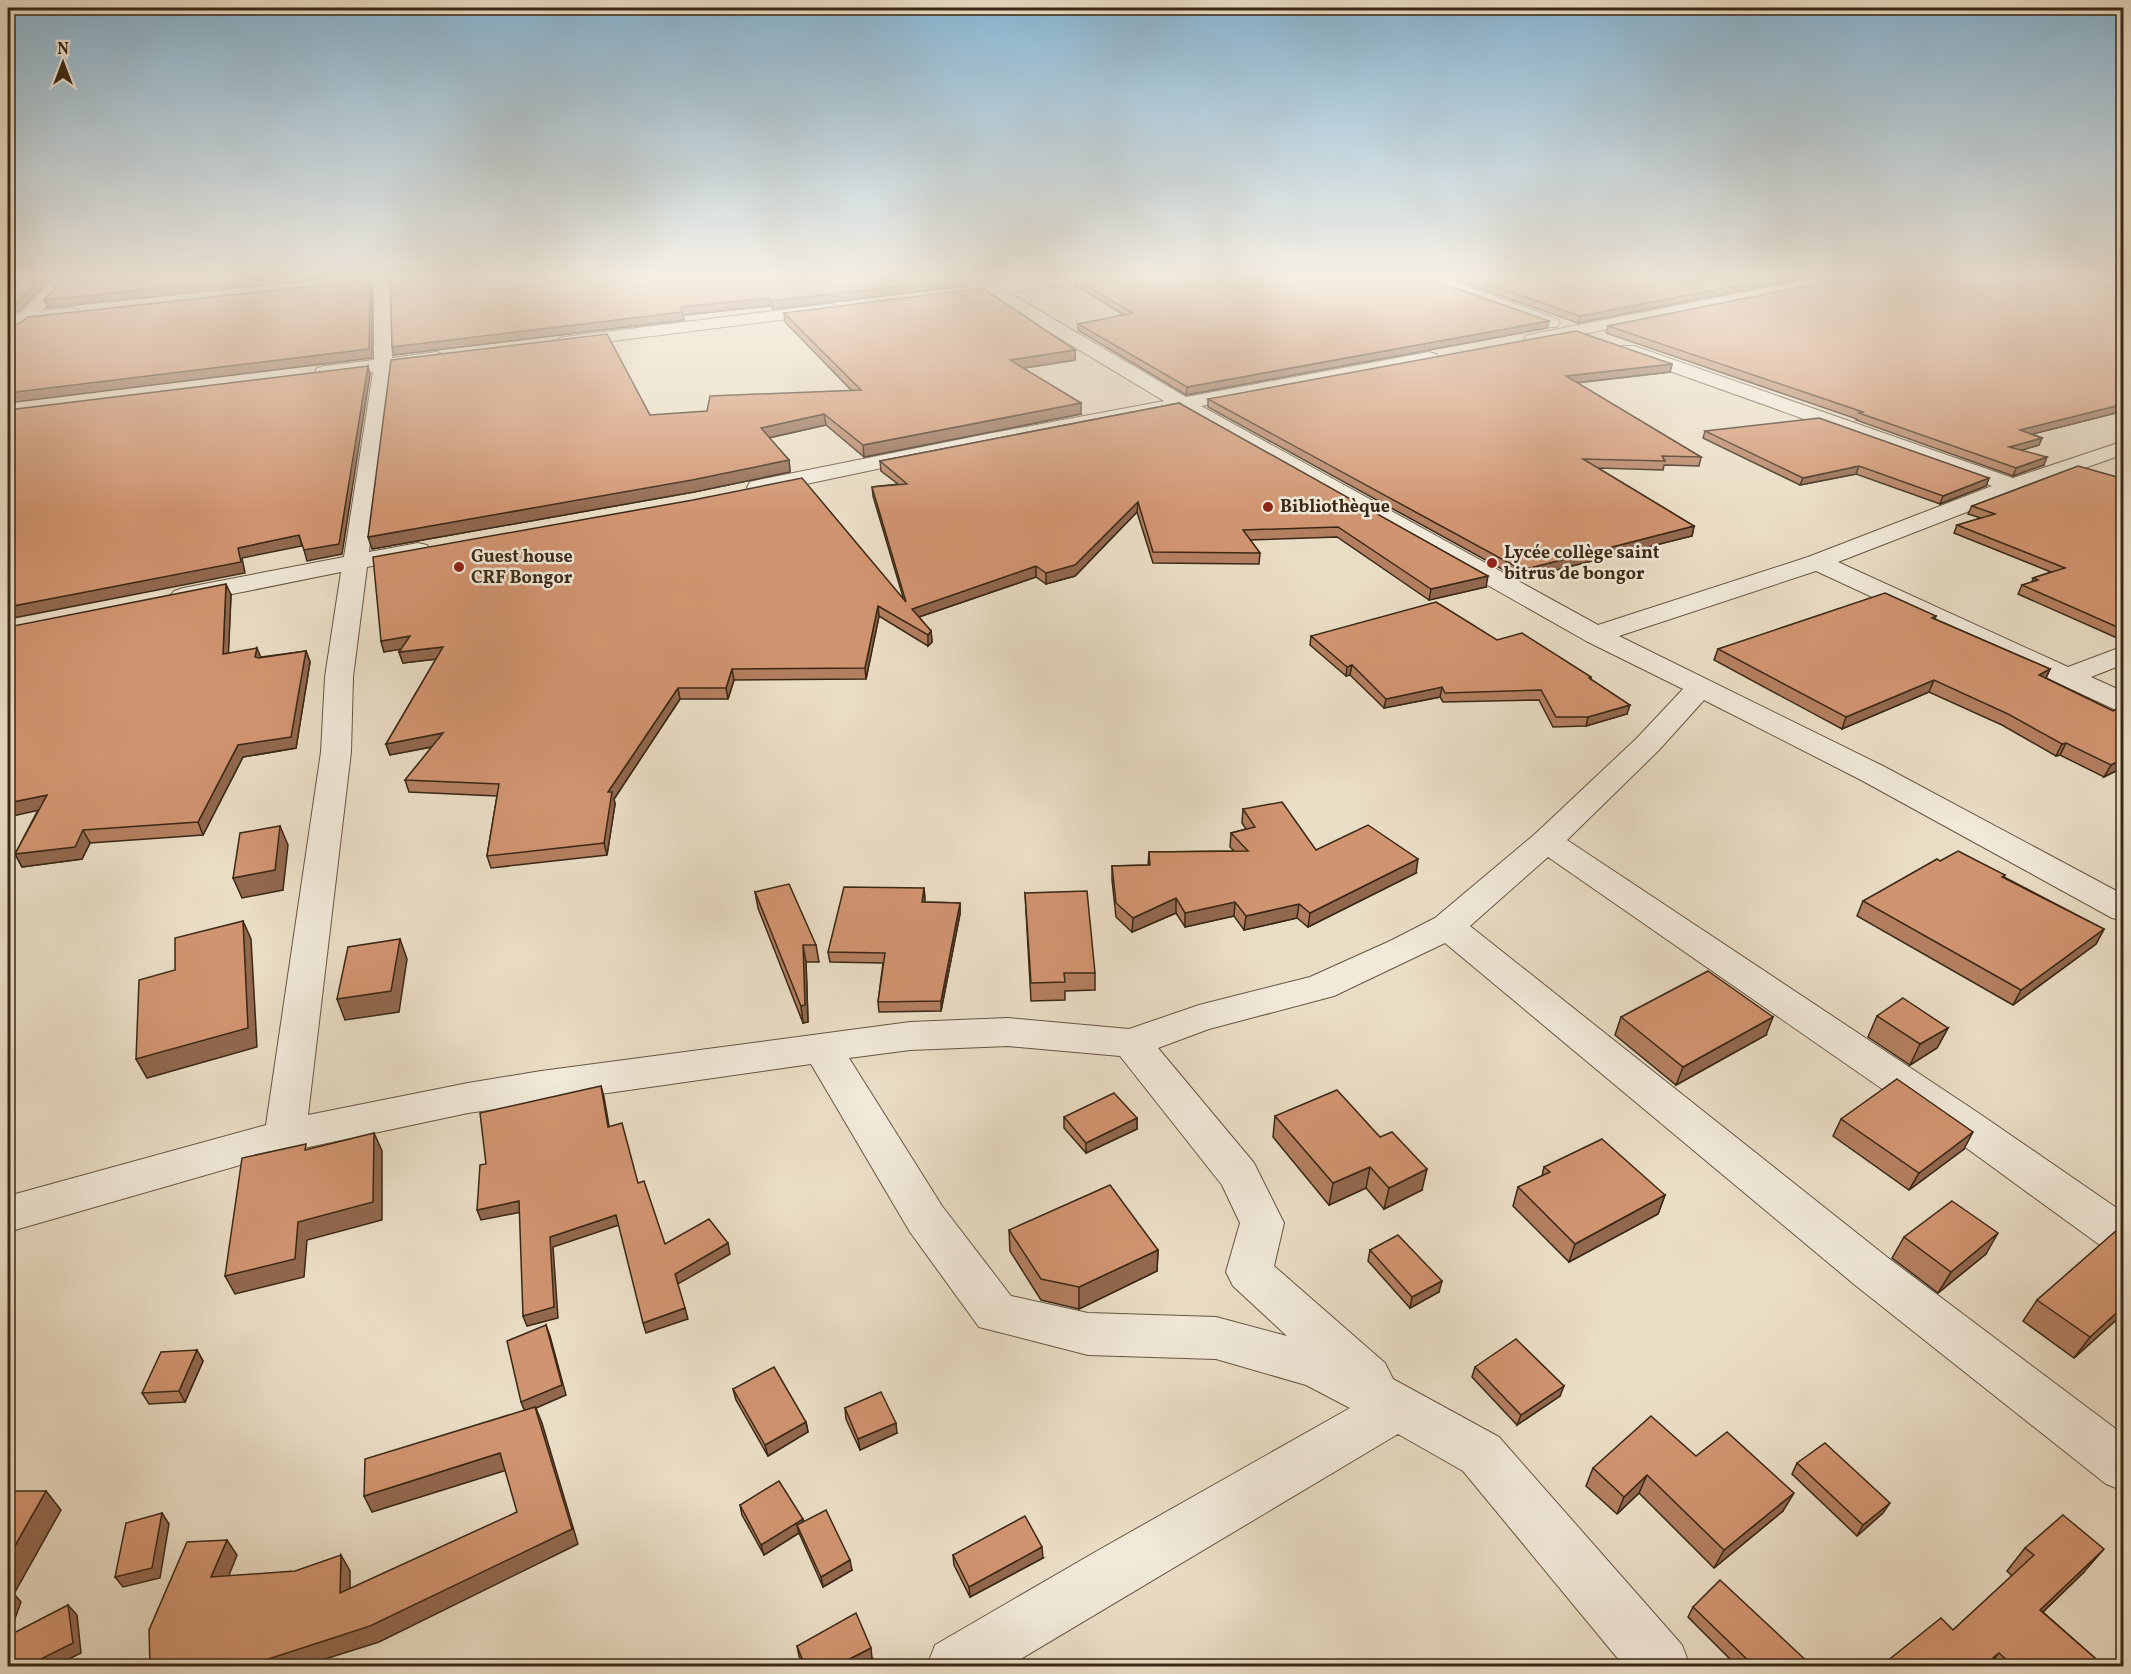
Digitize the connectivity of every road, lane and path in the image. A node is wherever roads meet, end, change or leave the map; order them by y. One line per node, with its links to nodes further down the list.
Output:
1 (383, 356): 6 (street)
2 (453, 356): 6 (street)
3 (1100, 356): 8 (street)
4 (1438, 356): 8 (street)
5 (1645, 356): 10 (street)
6 (383, 365): 7 (street); 13 (street)
7 (301, 375)
8 (1183, 403): 11 (street); 16 (street)
9 (2124, 447): 10 (street)
10 (2013, 486): 14 (street)
11 (740, 491)
12 (438, 546): 13 (street)
13 (357, 561): 15 (street); 26 (street)
14 (1817, 562): 16 (street); 18 (street)
15 (159, 601)
16 (1596, 635): 19 (street)
17 (2124, 654): 18 (street)
18 (2067, 677): 20 (street)
19 (1701, 687): 21 (street); 22 (street)
20 (2124, 703)
21 (1547, 841): 23 (street); 28 (street)
22 (2124, 910)
23 (1448, 926): 24 (street); 30 (street)
24 (1131, 1042): 25 (street); 29 (street)
25 (822, 1048): 26 (street); 29 (street)
26 (285, 1136): 27 (street)
27 (8, 1214)
28 (2124, 1238)
29 (1398, 1407): 31 (street); 32 (street)
30 (2124, 1467)
31 (956, 1666)
32 (1661, 1666)

